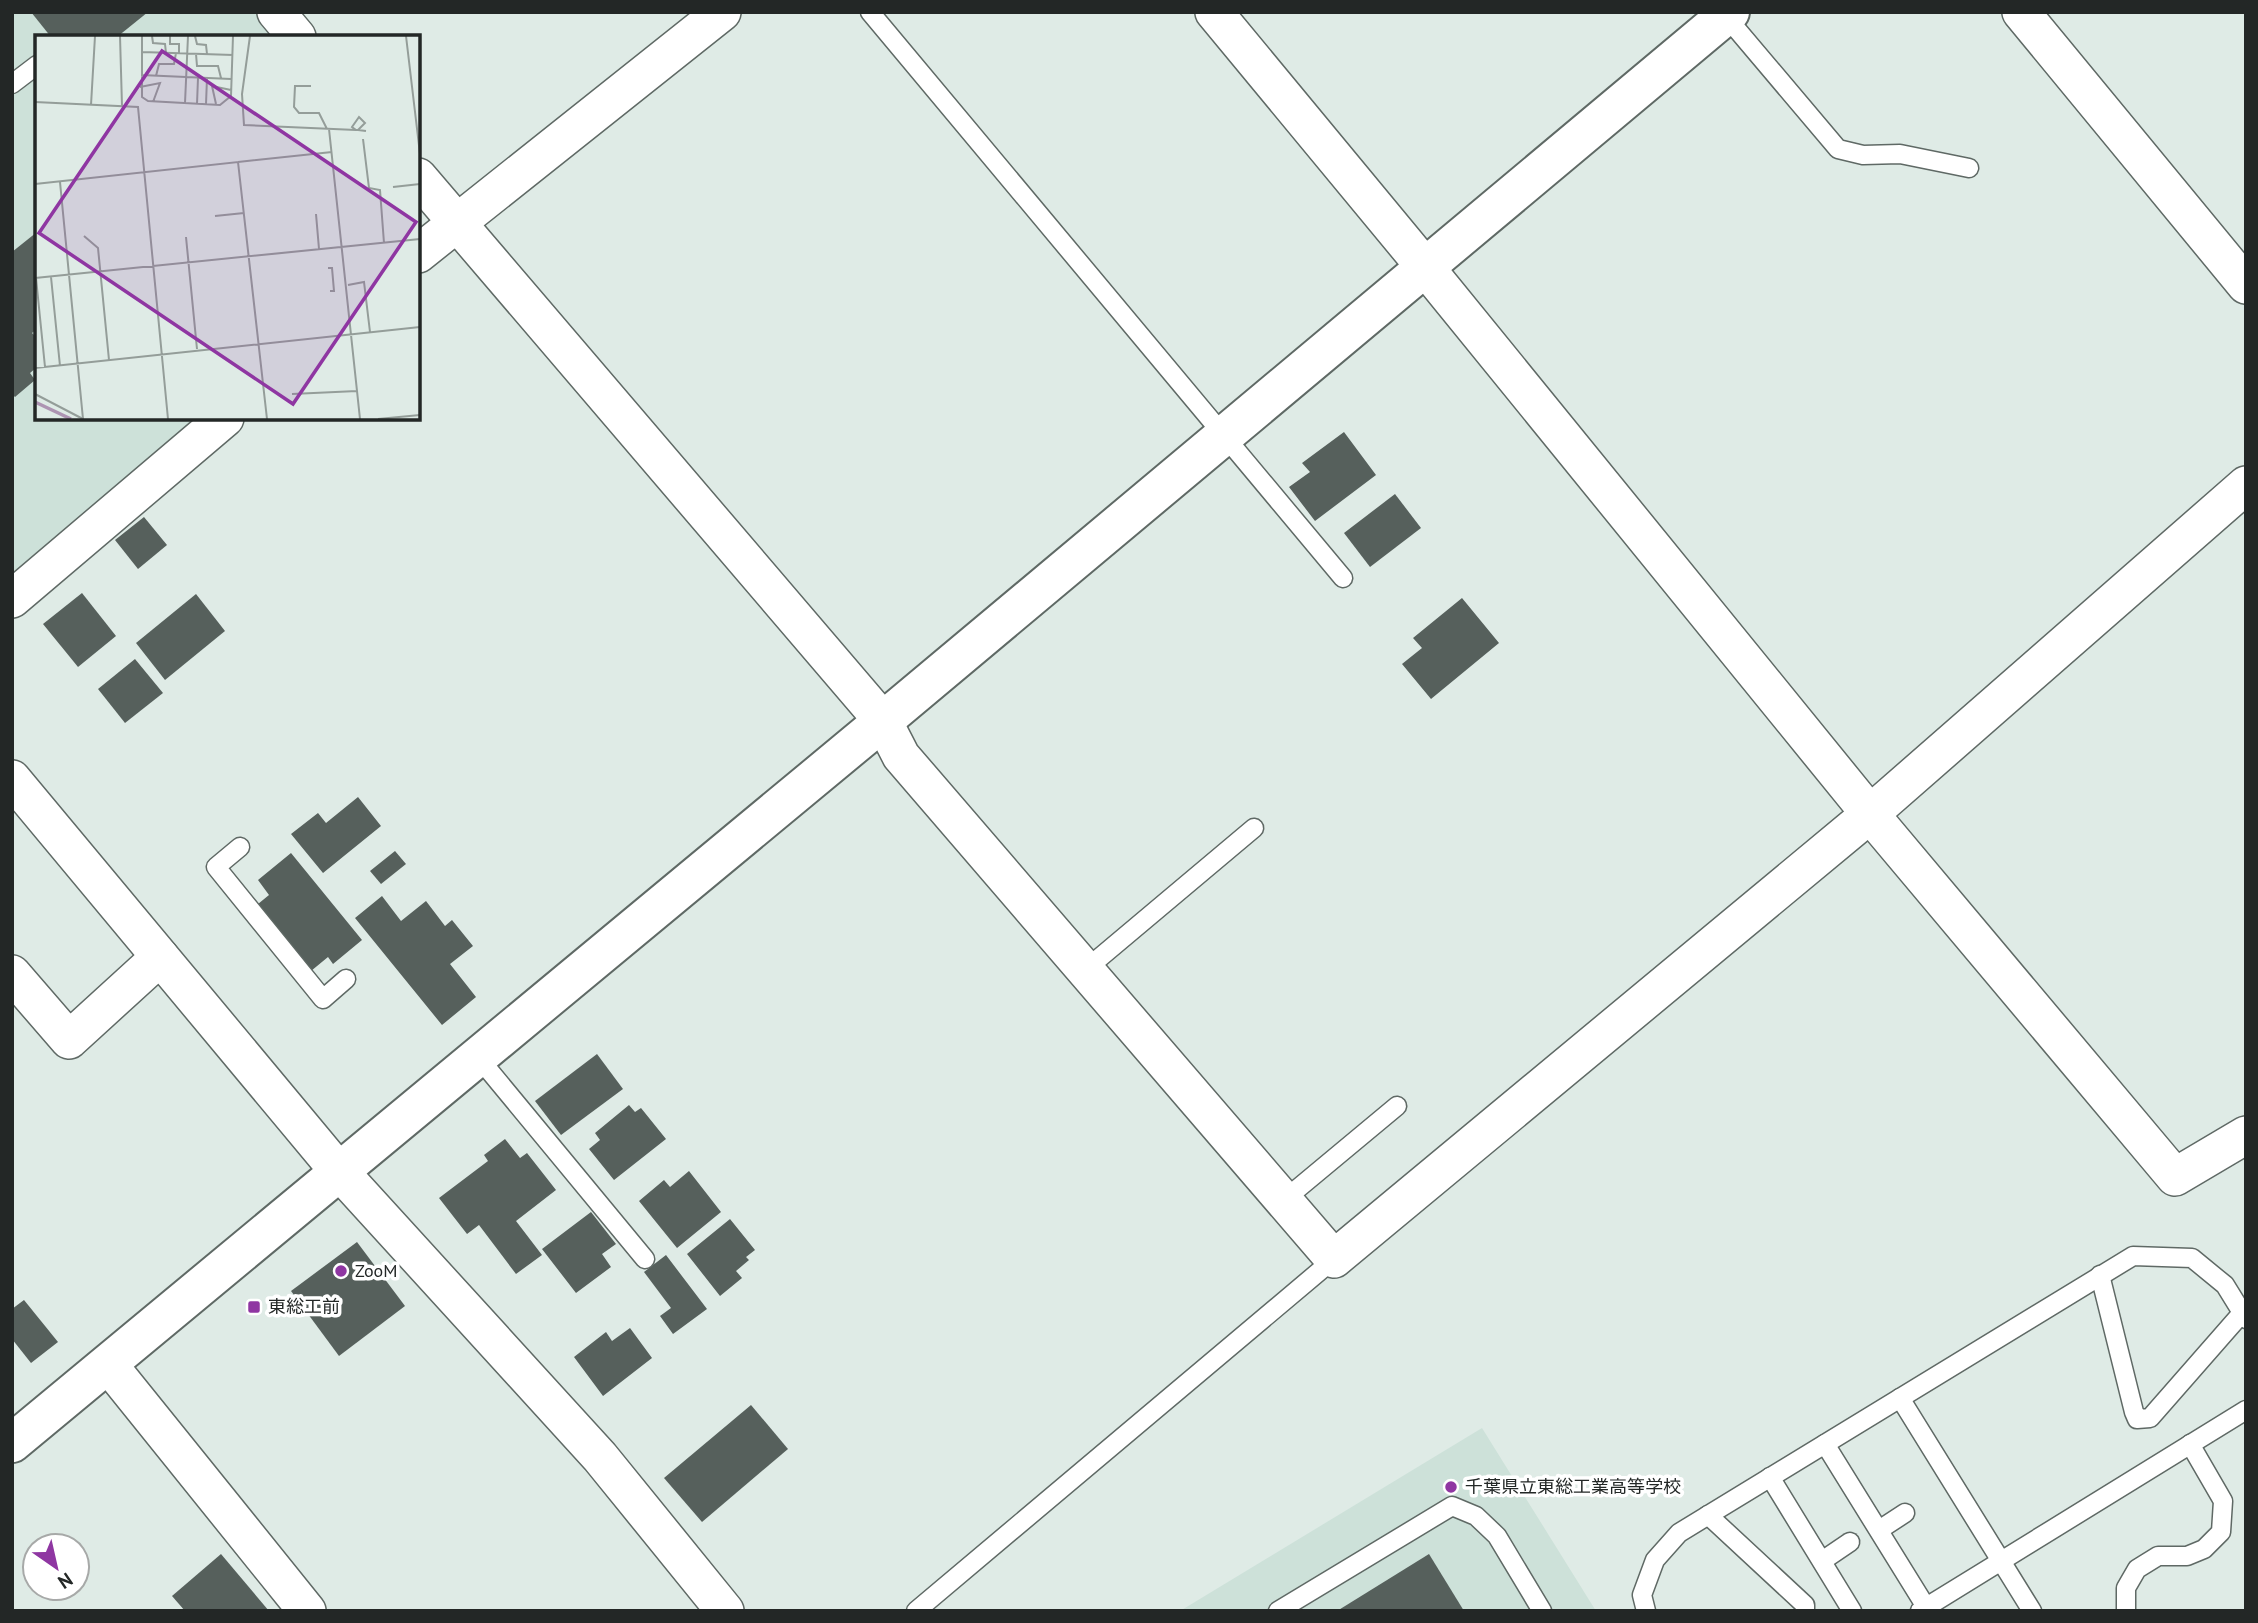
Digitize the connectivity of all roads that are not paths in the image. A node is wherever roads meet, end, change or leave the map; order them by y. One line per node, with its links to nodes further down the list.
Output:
1 (276, 12): 7 (street)
2 (722, 12): 12 (street)
3 (870, 12): 17 (lane)
4 (1214, 12): 14 (street)
5 (2021, 12): 15 (street)
6 (1726, 13): 10 (lane); 14 (street)
7 (295, 35)
8 (35, 67): 9 (lane)
9 (12, 84)
10 (1969, 168)
11 (420, 179): 12 (street)
12 (457, 222): 13 (street); 21 (street)
13 (420, 252)
14 (1425, 267): 17 (street); 23 (street)
15 (2246, 285)
16 (223, 420): 20 (street)
17 (1224, 436): 19 (lane); 21 (street)
18 (2246, 485): 23 (street)
19 (1343, 579)
20 (12, 599)
21 (883, 721): 27 (street); 30 (street)
22 (12, 779): 26 (street)
23 (1870, 814): 32 (street); 36 (street)
24 (1254, 828): 27 (lane)
25 (240, 847): 29 (lane)
26 (160, 957): 28 (street); 33 (street)
27 (1085, 970): 34 (street)
28 (12, 974)
29 (346, 979)
30 (478, 1057): 33 (street); 35 (lane)
31 (1397, 1107): 34 (lane)
32 (2246, 1135)
33 (340, 1172): 39 (street); 54 (street)
34 (1284, 1200): 36 (street)
35 (645, 1259)
36 (1334, 1259): 55 (lane)
37 (2101, 1275): 38 (lane); 38 (lane); 40 (lane)
38 (2244, 1316)
39 (108, 1364): 42 (street); 53 (street)
40 (1899, 1398): 43 (lane); 51 (lane)
41 (2246, 1410): 44 (lane)
42 (12, 1443)
43 (1825, 1444): 45 (lane); 48 (lane)
44 (2190, 1444): 51 (lane); 62 (lane)
45 (1770, 1477): 47 (lane); 50 (lane)
46 (1905, 1513): 48 (lane)
47 (1708, 1515): 58 (lane); 59 (lane)
48 (1879, 1530): 52 (lane)
49 (1850, 1542): 50 (lane)
50 (1822, 1561): 60 (lane)
51 (2001, 1561): 52 (lane); 61 (lane)
52 (1923, 1609)
53 (307, 1611)
54 (725, 1611)
55 (916, 1611)
56 (1278, 1611): 57 (lane)
57 (1542, 1611)
58 (1646, 1611)
59 (1805, 1611)
60 (1852, 1611)
61 (2032, 1611)
62 (2126, 1611)

